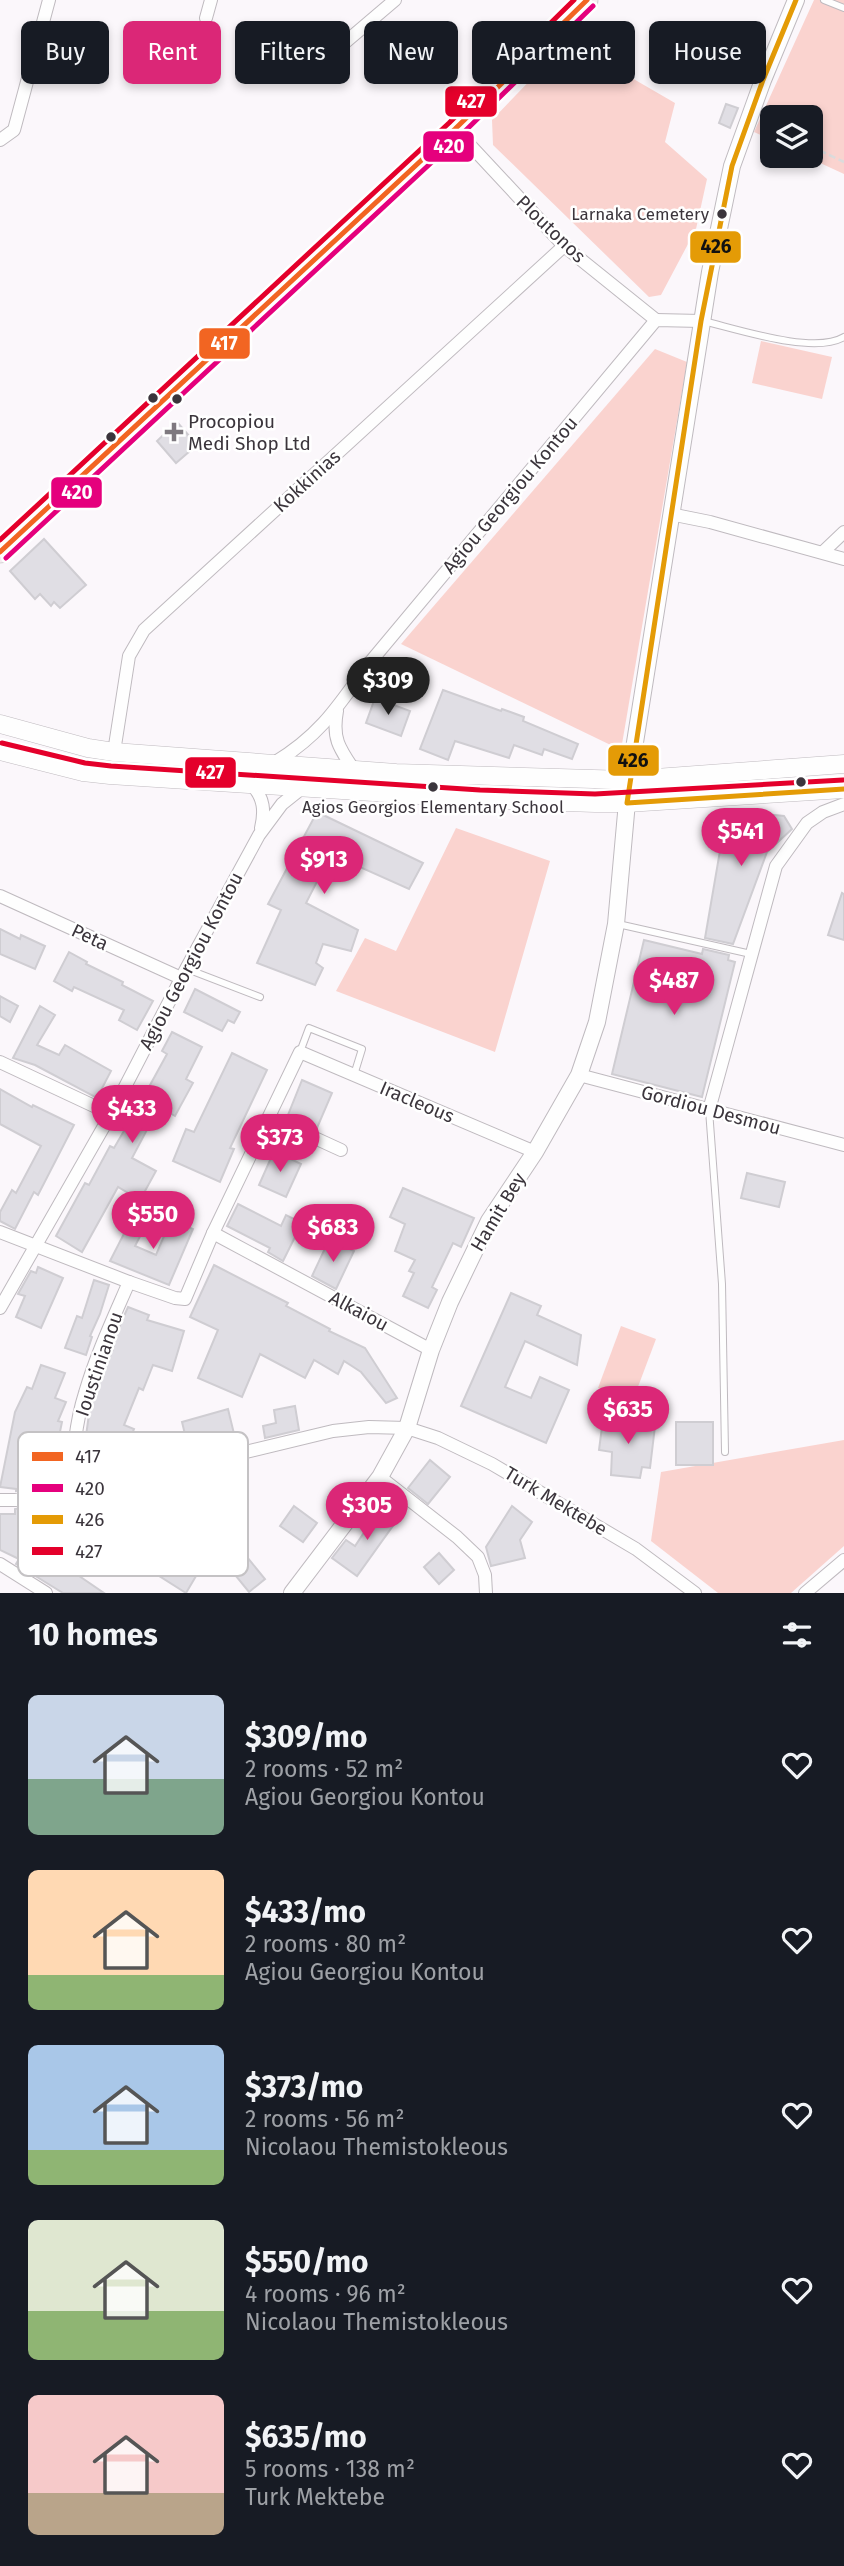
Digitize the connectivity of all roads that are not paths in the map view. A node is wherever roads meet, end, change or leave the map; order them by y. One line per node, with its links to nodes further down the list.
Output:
1 (48, 0): 11 (street)
2 (211, 0): 8 (street)
3 (395, 0): 9 (street)
4 (587, 0): 10 (highway)
5 (824, 0): 7 (lane)
6 (794, 1): 14 (street, Hamit Bey)
7 (844, 8)
8 (206, 18)
9 (350, 38)
10 (455, 129): 12 (street, Ploutonos); 18 (highway)
11 (0, 140)
12 (564, 246): 13 (street, Ploutonos); 24 (street, Kokkinias)
13 (656, 320): 14 (street); 21 (street, Agiou Georgiou Kontou)
14 (701, 321): 15 (lane); 16 (street, Hamit Bey)
15 (844, 337)
16 (670, 514): 19 (street); 28 (street, Hamit Bey)
17 (844, 532): 19 (street)
18 (0, 552)
19 (823, 552): 20 (street)
20 (844, 559)
21 (338, 707): 25 (street, Agiou Georgiou Kontou); 27 (street)
22 (0, 724): 24 (main road)
23 (0, 751): 29 (main road)
24 (114, 752): 25 (main road)
25 (274, 763): 27 (main road)
26 (844, 764): 28 (main road)
27 (354, 770): 28 (main road)
28 (629, 780): 32 (street, Hamit Bey)
29 (251, 785): 30 (main road); 34 (street, Agiou Georgiou Kontou)
30 (302, 788): 32 (main road); 34 (street, Agiou Georgiou Kontou)
31 (844, 789): 32 (main road)
32 (626, 803): 36 (street, Hamit Bey)
33 (844, 804): 37 (street)
34 (259, 835): 38 (street, Agiou Georgiou Kontou)
35 (0, 896): 38 (street, Peta)
36 (616, 924): 37 (lane); 43 (street, Hamit Bey)
37 (751, 954): 44 (street)
38 (183, 974): 39 (lane); 45 (street, Agiou Georgiou Kontou)
39 (260, 997)
40 (300, 1052): 42 (street, Iracleous); 42 (lane); 46 (street)
41 (0, 1062): 45 (street)
42 (354, 1075): 49 (street, Iracleous)
43 (579, 1075): 44 (street, Gordiou Desmou); 49 (street, Hamit Bey)
44 (709, 1110): 47 (street, Gordiou Desmou); 59 (lane)
45 (111, 1114): 52 (street, Agiou Georgiou Kontou)
46 (269, 1116): 48 (street); 51 (street)
47 (844, 1145)
48 (341, 1150)
49 (535, 1152): 55 (street, Hamit Bey)
50 (0, 1232): 52 (street)
51 (213, 1233): 53 (street); 55 (street, Alkaiou)
52 (35, 1248): 53 (street); 54 (street, Agiou Georgiou Kontou)
53 (129, 1282): 57 (street, Ioustinianou)
54 (0, 1308)
55 (431, 1350): 56 (street, Hamit Bey)
56 (407, 1428): 58 (street, Turk Mektebe); 60 (street, Hamit Bey); 69 (street, Turk Mektebe)
57 (76, 1432)
58 (248, 1451)
59 (725, 1452)
60 (380, 1477): 67 (street, Hamit Bey); 68 (street)
61 (0, 1500): 62 (street, Turk Mektebe)
62 (18, 1500)
63 (844, 1560): 70 (street)
64 (0, 1564): 65 (street)
65 (29, 1589): 66 (street)
66 (46, 1593)
67 (292, 1593)
68 (486, 1593)
69 (695, 1593)
70 (805, 1593)

